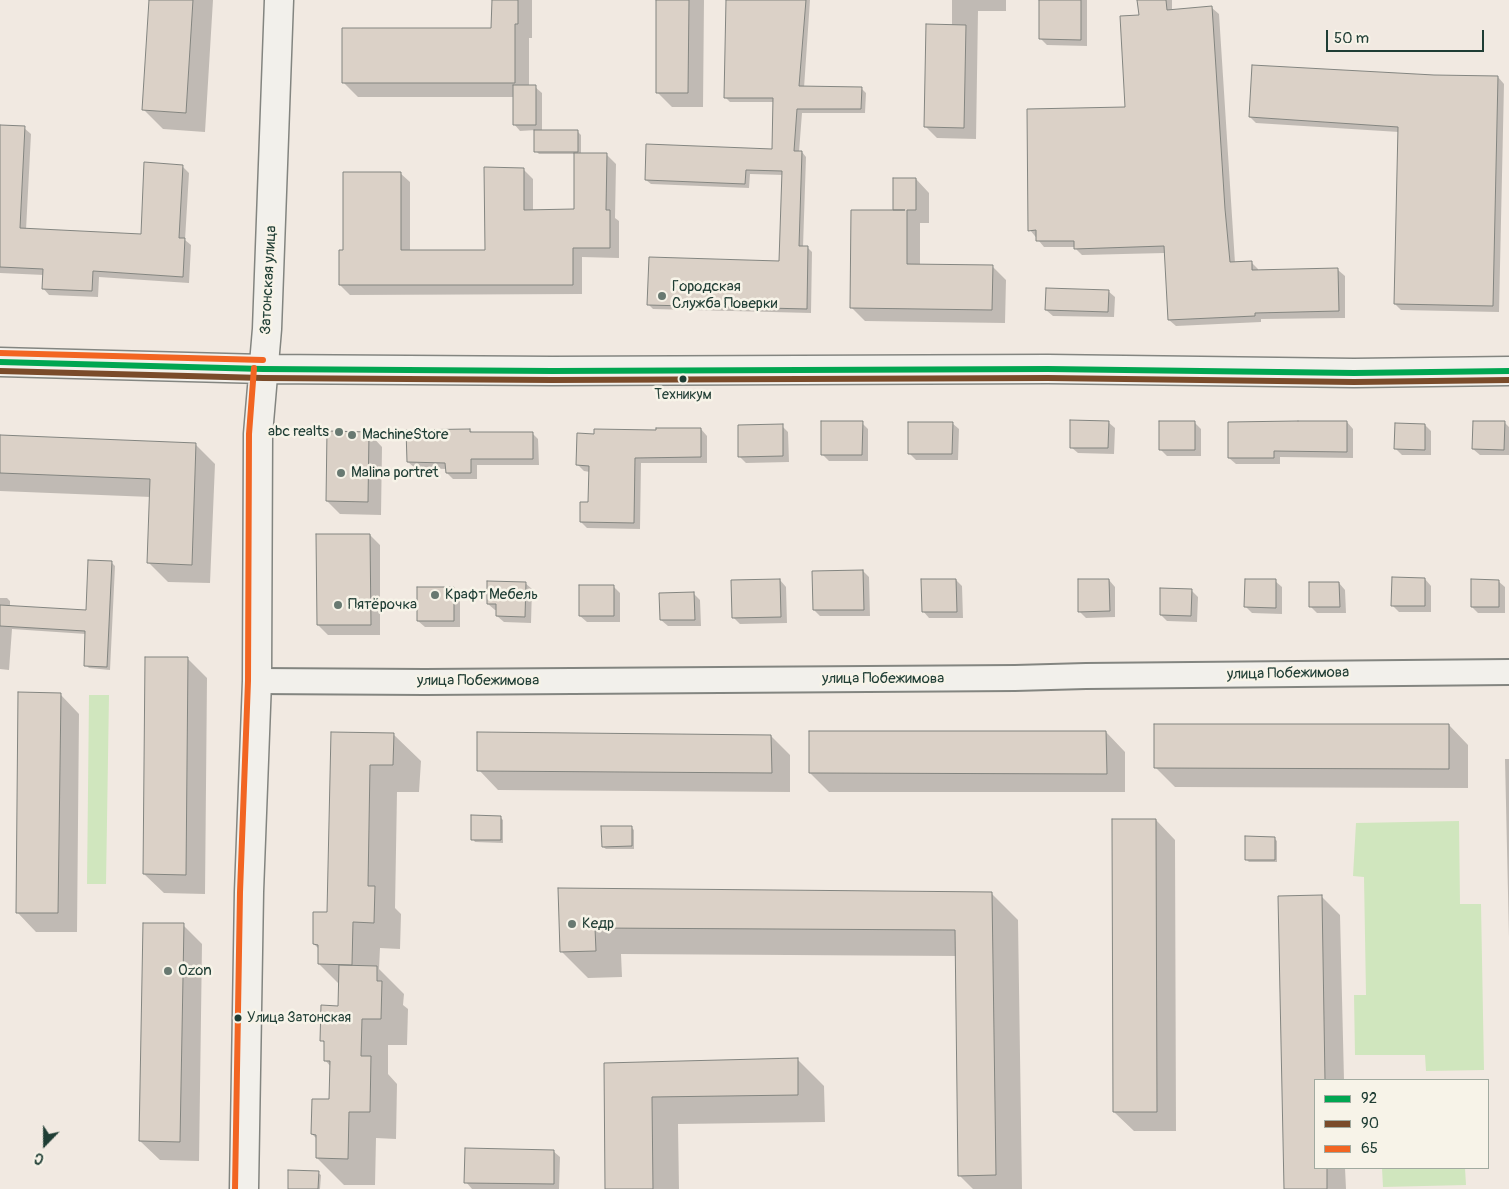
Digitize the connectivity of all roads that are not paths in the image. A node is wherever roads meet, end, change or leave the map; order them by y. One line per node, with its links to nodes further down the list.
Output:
1 (279, 0): 3 (street, Затонская улица)
2 (0, 362): 3 (street)
3 (263, 369): 4 (street); 6 (street, Затонская улица)
4 (1509, 371)
5 (1509, 672): 6 (street, улица Побежимова)
6 (256, 681): 7 (street, Затонская улица)
7 (244, 1189)

